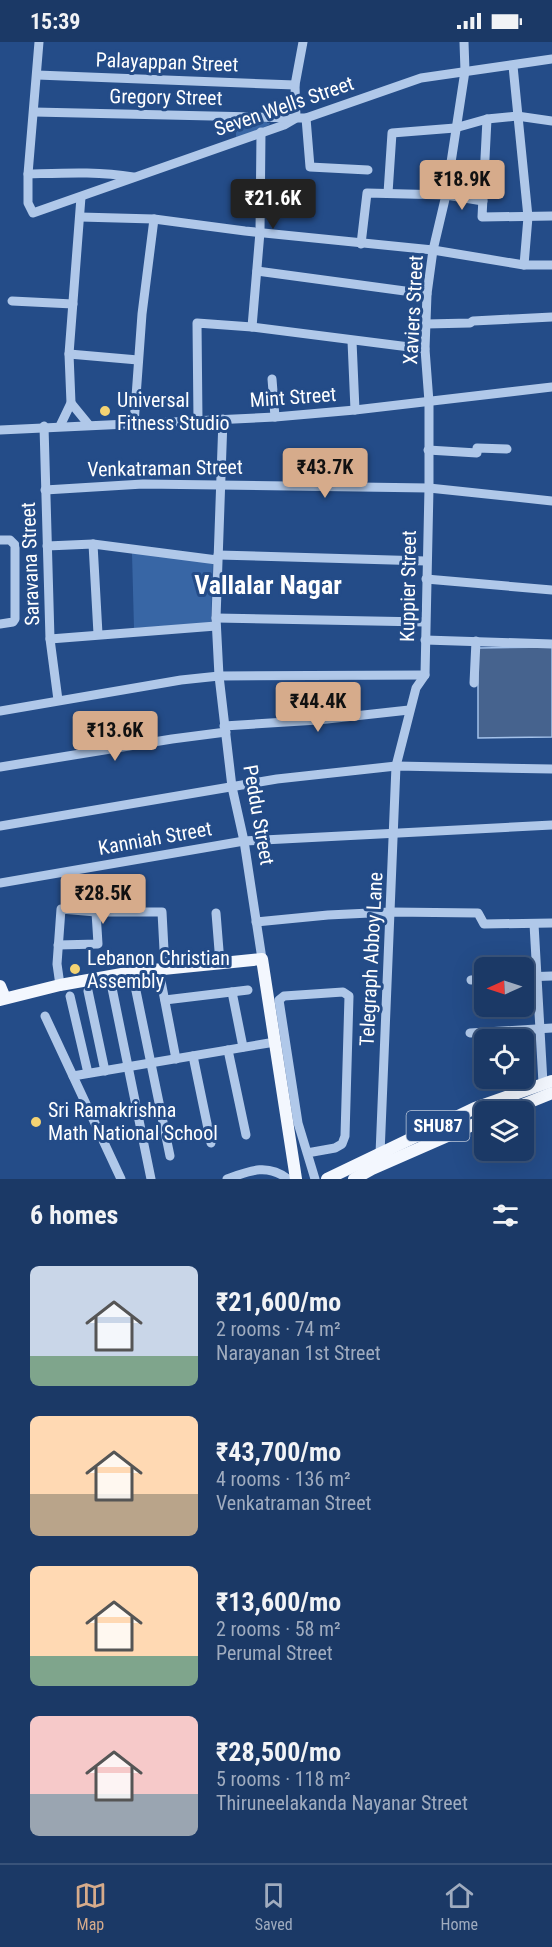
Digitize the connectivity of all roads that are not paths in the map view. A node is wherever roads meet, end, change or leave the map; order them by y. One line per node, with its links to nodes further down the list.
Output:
1 (39, 42): 7 (street)
2 (303, 42): 8 (street)
3 (464, 42): 6 (street, Xaviers Street)
4 (552, 59): 5 (street, Seven Wells Street)
5 (513, 66): 6 (street, Seven Wells Street); 10 (street)
6 (465, 71): 11 (street, Seven Wells Street); 14 (street, Xaviers Street)
7 (37, 75): 8 (street, Palayappan Street); 9 (street)
8 (295, 85): 11 (street)
9 (34, 112): 11 (street, Gregory Street); 17 (street)
10 (517, 116): 12 (street); 13 (street); 25 (street)
11 (301, 118): 15 (street, Seven Wells Street); 16 (street)
12 (487, 119): 14 (street); 22 (street)
13 (552, 121)
14 (456, 128): 19 (street); 20 (street, Xaviers Street)
15 (261, 132): 18 (street, Seven Wells Street); 27 (street)
16 (368, 170)
17 (28, 174): 18 (street); 21 (street, Seven Wells Street)
18 (136, 178): 21 (street, Seven Wells Street)
19 (388, 193): 20 (street); 28 (street)
20 (446, 195): 22 (street); 29 (street, Xaviers Street)
21 (81, 197): 24 (street)
22 (483, 201): 25 (street)
23 (552, 216): 25 (street)
24 (80, 217): 26 (street); 35 (street)
25 (528, 217): 30 (street)
26 (154, 219): 27 (street); 42 (street)
27 (260, 232): 28 (street); 32 (street)
28 (362, 244): 29 (street)
29 (433, 250): 30 (street); 33 (street, Xaviers Street)
30 (524, 265): 31 (street)
31 (552, 265)
32 (257, 271): 33 (street); 38 (street)
33 (427, 294): 37 (street, Xaviers Street)
34 (12, 301): 35 (street)
35 (73, 304): 41 (street)
36 (552, 317): 37 (street)
37 (426, 324): 40 (street, Xaviers Street)
38 (252, 327): 39 (street); 50 (street)
39 (352, 341): 40 (street); 47 (street)
40 (425, 349): 45 (street, Xaviers Street)
41 (69, 354): 42 (street); 46 (street)
42 (138, 360): 51 (street)
43 (272, 379): 48 (street)
44 (552, 387): 45 (street, Mint Street)
45 (429, 402): 47 (street, Mint Street); 57 (street, Kuppier Street)
46 (71, 403): 53 (street); 54 (street)
47 (355, 410): 48 (street, Mint Street)
48 (275, 417): 49 (street, Mint Street)
49 (223, 419): 50 (street, Mint Street); 58 (street, Peddu Street)
50 (198, 421): 51 (street, Mint Street)
51 (134, 424): 54 (street, Mint Street)
52 (44, 426): 53 (street, Mint Street); 55 (street, Mint Street); 60 (street, Saravana Street)
53 (60, 426): 54 (street, Mint Street)
54 (89, 426)
55 (0, 430)
56 (507, 449): 57 (street)
57 (428, 450): 59 (street, Kuppier Street)
58 (221, 484): 59 (street, Venkatraman Street); 60 (street, Venkatraman Street); 65 (street, Peddu Street)
59 (429, 488): 61 (street, Venkatraman Street); 66 (street, Kuppier Street)
60 (45, 490): 64 (street, Saravana Street)
61 (552, 501)
62 (0, 540): 71 (street)
63 (93, 544): 64 (street); 65 (street); 72 (street)
64 (47, 546): 73 (street, Saravana Street)
65 (217, 558): 66 (street); 69 (street, Peddu Street)
66 (426, 561): 67 (street, Kuppier Street)
67 (426, 579): 68 (street); 70 (street, Kuppier Street)
68 (552, 590)
69 (216, 622): 70 (street); 72 (street); 78 (street, Peddu Street)
70 (425, 622): 74 (street, Kuppier Street)
71 (0, 624)
72 (98, 634): 73 (street)
73 (50, 639): 80 (street, Saravana Street)
74 (425, 640): 75 (street); 77 (street, Kuppier Street)
75 (477, 641): 76 (street); 79 (street)
76 (552, 644)
77 (424, 675): 78 (street); 81 (street, Kuppier Street)
78 (219, 676): 80 (street); 83 (street, Peddu Street)
79 (474, 683)
80 (58, 700): 82 (street)
81 (409, 710): 83 (street); 84 (street, Kuppier Street)
82 (0, 711)
83 (225, 729): 85 (street); 87 (street, Peddu Street)
84 (396, 766): 86 (street); 87 (street); 90 (street, Telegraph Abboy Lane)
85 (0, 767)
86 (552, 770)
87 (232, 787): 89 (street); 91 (street, Peddu Street)
88 (552, 825): 90 (street, Kanniah Street)
89 (0, 826)
90 (395, 832): 91 (street, Kanniah Street); 94 (street, Telegraph Abboy Lane)
91 (244, 842): 92 (street, Kanniah Street); 96 (street, Peddu Street)
92 (0, 883)
93 (96, 912): 99 (street); 99 (street); 102 (street)
94 (392, 912): 96 (street); 98 (street); 138 (street, Telegraph Abboy Lane)
95 (216, 913): 101 (street)
96 (256, 922): 100 (street, Peddu Street)
97 (552, 923): 98 (street)
98 (534, 924): 104 (street)
99 (58, 945): 107 (street)
100 (262, 959): 101 (main road); 121 (main road, Peddu Street)
101 (220, 963): 102 (main road)
102 (163, 975): 107 (main road); 116 (street)
103 (552, 975): 104 (street)
104 (536, 976): 118 (street)
105 (471, 980): 106 (street)
106 (474, 980)
107 (60, 985): 115 (main road)
108 (0, 986): 115 (main road)
109 (135, 986): 126 (street)
110 (112, 988): 127 (street)
111 (248, 990): 113 (street)
112 (88, 991): 128 (street)
113 (232, 992): 116 (street); 122 (street)
114 (70, 996): 129 (street)
115 (3, 999)
116 (165, 1000): 125 (street)
117 (45, 1016): 130 (street)
118 (539, 1028): 119 (street); 120 (street); 131 (street)
119 (552, 1028)
120 (470, 1033)
121 (275, 1042): 122 (street); 145 (main road, Peddu Street)
122 (243, 1047): 123 (street)
123 (228, 1050): 124 (street); 135 (street)
124 (193, 1056): 125 (street); 136 (street)
125 (176, 1059): 126 (street)
126 (152, 1063): 127 (street); 139 (street)
127 (127, 1067): 128 (street); 142 (street)
128 (105, 1071): 129 (street)
129 (88, 1073): 130 (street)
130 (73, 1076): 141 (street)
131 (547, 1082): 138 (main road, SHU87)
132 (552, 1093): 133 (main road)
133 (532, 1101)
134 (474, 1125): 140 (main road, SHU87)
135 (246, 1135)
136 (211, 1143)
137 (307, 1153): 137 (street); 146 (street)
138 (380, 1154): 147 (main road, SHU87)
139 (170, 1156)
140 (374, 1174): 148 (main road, SHU87)
141 (122, 1179)
142 (151, 1179)
143 (227, 1179): 144 (street)
144 (288, 1179)
145 (296, 1179)
146 (315, 1179)
147 (327, 1179)
148 (354, 1179)

